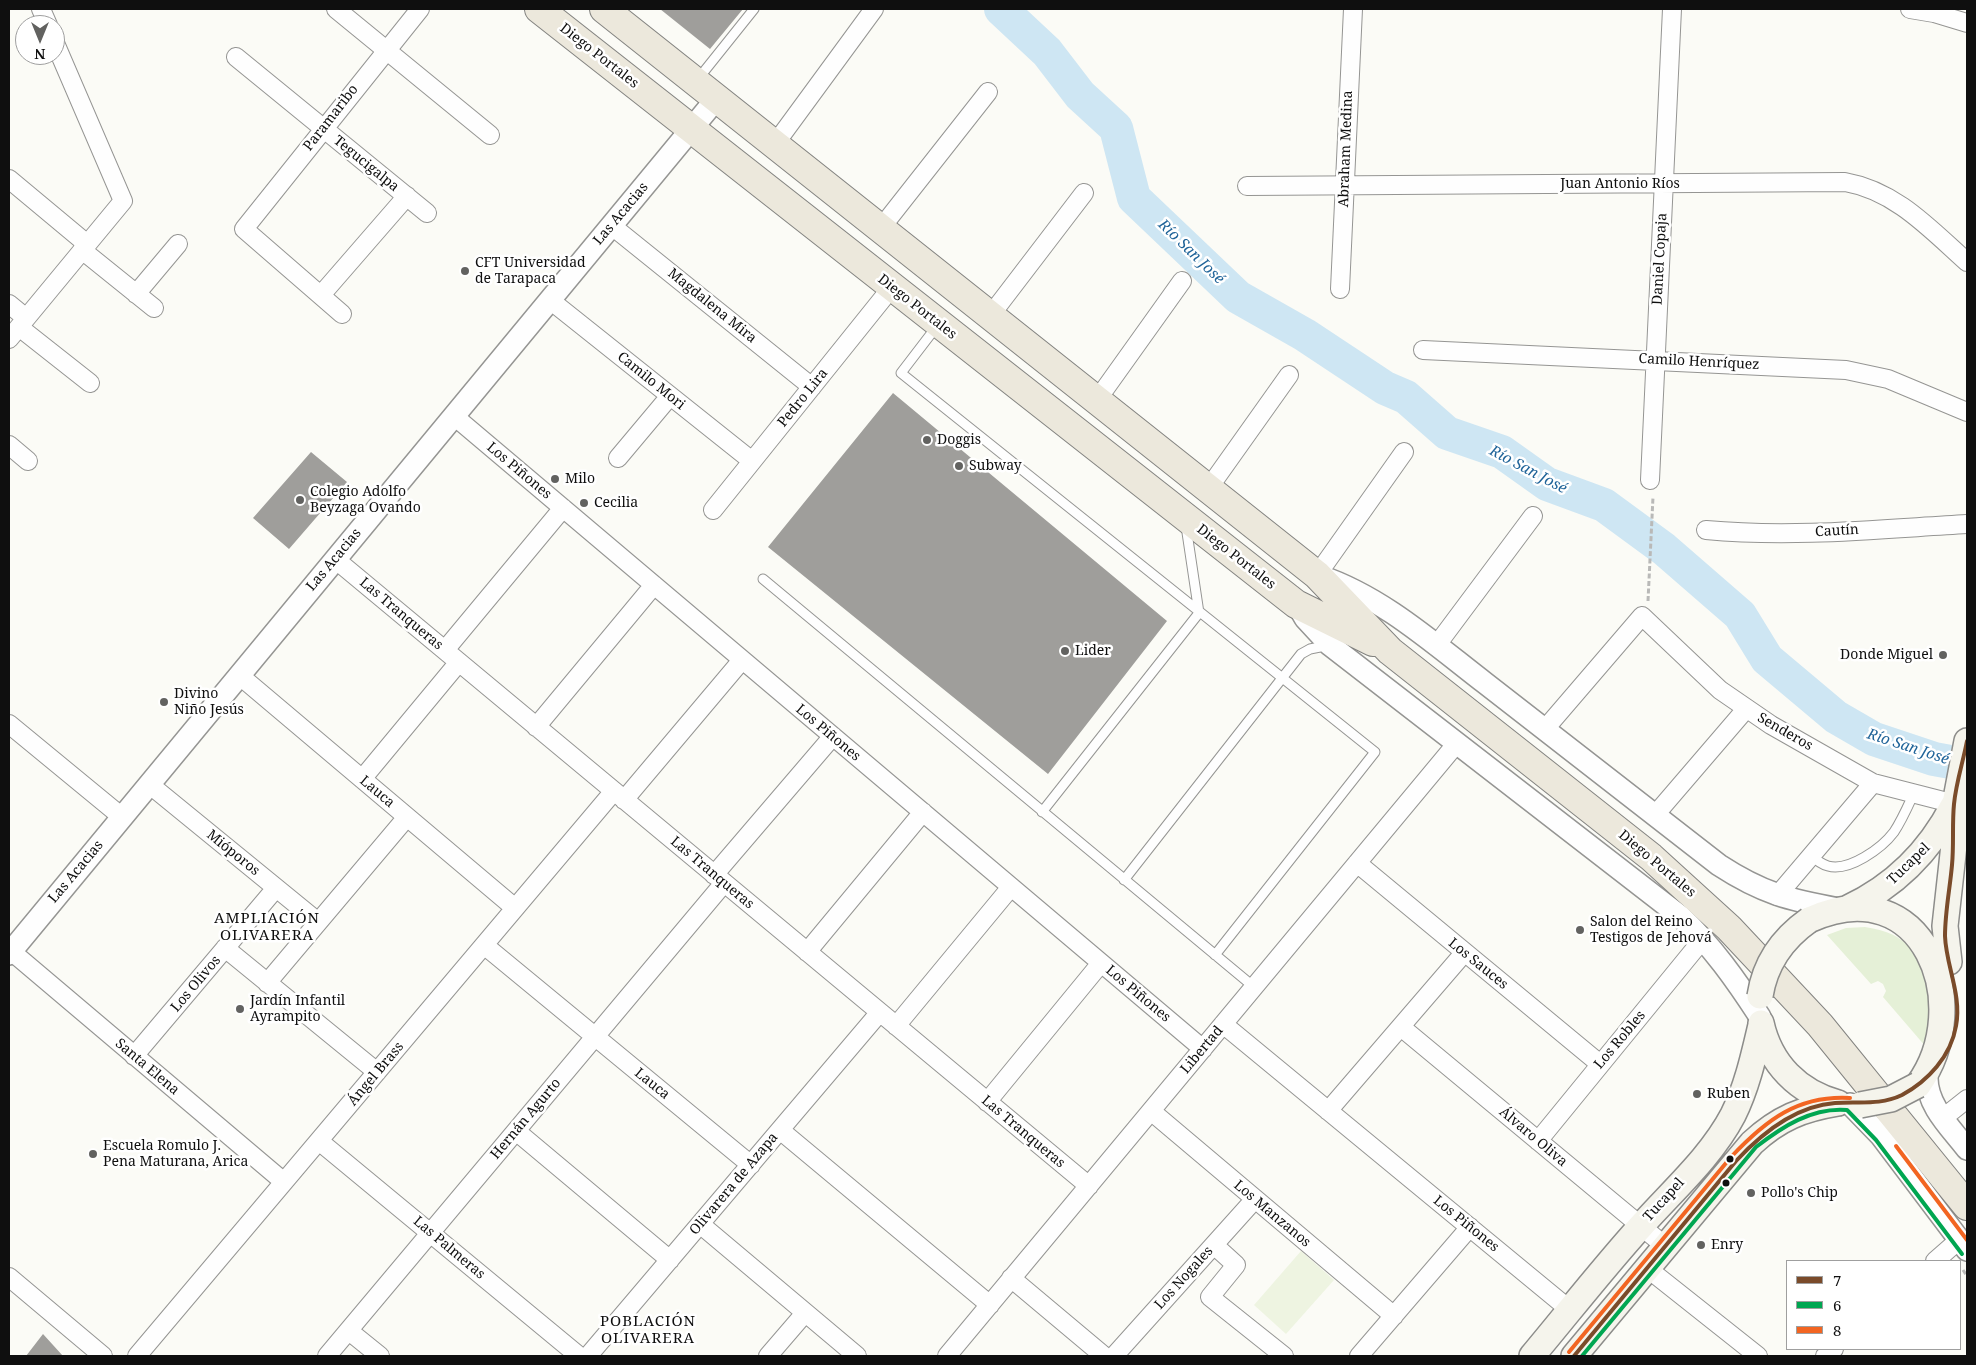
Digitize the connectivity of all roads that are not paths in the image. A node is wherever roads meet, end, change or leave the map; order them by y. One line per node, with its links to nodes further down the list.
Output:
1 (336, 9): 11 (street)
2 (420, 9): 11 (street, Paramaribo)
3 (539, 9): 17 (main road, Diego Portales)
4 (604, 9): 14 (main road, Diego Portales)
5 (754, 9): 14 (lane)
6 (874, 9): 19 (street)
7 (1352, 9): 23 (street, Abraham Medina)
8 (1672, 9): 21 (street, Daniel Copaja)
9 (1910, 9): 10 (street)
10 (1967, 23)
11 (385, 50): 16 (street, Paramaribo); 18 (street)
12 (236, 57): 16 (street, Tegucigalpa)
13 (65, 65): 30 (street)
14 (707, 90): 17 (street, Las Acacias); 19 (main road, Diego Portales)
15 (988, 92): 28 (street)
16 (323, 129): 25 (street, Tegucigalpa); 37 (street, Paramaribo)
17 (691, 129): 27 (street, Las Acacias); 33 (main road, Diego Portales)
18 (490, 135)
19 (775, 144): 28 (main road, Diego Portales)
20 (9, 178): 30 (street)
21 (1664, 184): 23 (street, Juan Antonio Ríos); 31 (street, Juan Antonio Ríos); 46 (street, Daniel Copaja)
22 (1246, 186): 23 (street, Juan Antonio Ríos)
23 (1345, 186): 34 (street, Abraham Medina)
24 (1084, 193): 42 (street)
25 (406, 196): 26 (street, Tegucigalpa); 37 (street)
26 (427, 213)
27 (612, 226): 38 (street, Las Acacias); 49 (street, Magdalena Mira)
28 (880, 228): 35 (main road, Diego Portales)
29 (178, 244): 36 (street)
30 (85, 247): 36 (street); 44 (street)
31 (1967, 262)
32 (1182, 281): 51 (street)
33 (892, 287): 43 (main road, Diego Portales); 49 (street, Pedro Lira)
34 (1340, 289)
35 (962, 293): 42 (main road, Diego Portales); 43 (main road)
36 (136, 294): 40 (street)
37 (320, 295): 41 (street)
38 (550, 300): 50 (street, Camilo Mori); 53 (street, Las Acacias)
39 (9, 304): 44 (street)
40 (154, 308)
41 (342, 314)
42 (990, 316): 51 (main road, Diego Portales)
43 (939, 324): 63 (main road, Diego Portales); 72 (lane)
44 (18, 328): 48 (street)
45 (1423, 350): 46 (street, Camilo Henríquez)
46 (1656, 360): 52 (street, Camilo Henríquez); 59 (street, Daniel Copaja)
47 (1289, 375): 60 (street)
48 (90, 383)
49 (812, 387): 58 (street, Pedro Lira)
50 (670, 396): 56 (street); 58 (street, Camilo Mori)
51 (1097, 400): 60 (main road, Diego Portales)
52 (1967, 412)
53 (454, 416): 61 (street, Los Piñones); 67 (street, Las Acacias)
54 (9, 445): 57 (street)
55 (1404, 452): 68 (street)
56 (618, 458)
57 (28, 461)
58 (752, 462): 62 (street, Pedro Lira)
59 (1650, 480)
60 (1208, 489): 68 (main road, Diego Portales)
61 (563, 508): 70 (street, Los Piñones); 75 (street)
62 (713, 510)
63 (1184, 516): 71 (main road, Diego Portales); 72 (lane)
64 (1533, 516): 74 (street)
65 (1967, 524): 66 (street, Cautín)
66 (1706, 530)
67 (336, 559): 75 (street, Las Tranqueras); 79 (street, Las Acacias)
68 (1317, 575): 74 (street, Diego Portales); 76 (main road, Diego Portales)
69 (763, 579): 95 (lane)
70 (654, 585): 77 (street, Los Piñones); 83 (street)
71 (1296, 604): 73 (street, Diego Portales); 76 (main road, Diego Portales)
72 (1199, 613): 80 (lane); 95 (lane)
73 (1330, 645): 80 (lane); 87 (street, Diego Portales)
74 (1436, 646): 84 (street, Diego Portales)
75 (445, 650): 78 (street, Las Tranqueras)
76 (1390, 651): 147 (main road, Diego Portales)
77 (742, 660): 85 (street, Los Piñones); 92 (street, Ángel Brass)
78 (459, 662): 83 (street, Las Tranqueras); 88 (street)
79 (239, 675): 88 (street, Lauca); 90 (street, Las Acacias)
80 (1282, 679): 103 (lane); 116 (lane)
81 (1746, 709): 84 (street, Senderos); 89 (street, Senderos); 96 (street)
82 (9, 724): 97 (street)
83 (536, 727): 92 (street, Las Tranqueras)
84 (1545, 729): 96 (street, Diego Portales)
85 (833, 736): 94 (street, Los Piñones); 102 (street, Hernán Agurto)
86 (1967, 741): 93 (main road, Tucapel)
87 (1457, 743): 101 (street, Libertad); 110 (street, Diego Portales)
88 (362, 779): 98 (street, Lauca)
89 (1873, 783): 91 (street, Senderos); 100 (street)
90 (149, 784): 97 (street, Las Acacias); 105 (street, Mióporos)
91 (1914, 793): 93 (street, Senderos); 100 (lane)
92 (619, 795): 102 (street, Las Tranqueras); 107 (street, Ángel Brass)
93 (1956, 795): 99 (main road, Tucapel); 108 (main road, Tucapel)
94 (923, 812): 104 (street, Los Piñones); 113 (street)
95 (1042, 812): 103 (lane)
96 (1655, 815): 106 (street, Diego Portales)
97 (122, 817): 114 (street, Las Acacias)
98 (406, 817): 107 (street, Lauca); 109 (street)
99 (1961, 835): 118 (main road, Tucapel)
100 (1811, 856): 106 (street)
101 (1357, 863): 115 (street, Los Sauces); 120 (street, Libertad)
102 (719, 879): 113 (street, Las Tranqueras); 126 (street, Hernán Agurto)
103 (1124, 880): 116 (lane)
104 (1011, 887): 117 (street, Los Piñones); 124 (street)
105 (276, 888): 109 (street, Mióporos); 112 (street, Los Olivos)
106 (1777, 896): 108 (street, Diego Portales)
107 (515, 908): 111 (street, Ángel Brass)
108 (1843, 909): 118 (main road); 122 (main road, Tucapel, bridge)
109 (318, 922): 119 (street)
110 (1703, 939): 122 (street, Diego Portales); 129 (street, Los Robles)
111 (484, 945): 126 (street, Lauca); 130 (street, Ángel Brass)
112 (225, 948): 119 (street); 128 (street, Los Olivos)
113 (807, 952): 121 (street, Las Tranqueras)
114 (10, 953): 128 (street, Santa Elena)
115 (1464, 953): 125 (street); 129 (street, Los Sauces)
116 (1216, 956): 120 (lane)
117 (1101, 962): 127 (street, Los Piñones); 133 (street)
118 (1951, 969): 131 (main road, Tucapel)
119 (267, 982): 130 (street)
120 (1254, 988): 123 (street, Libertad)
121 (880, 1012): 124 (street, Las Tranqueras); 138 (street, Olivarera de Azapa)
122 (1760, 1013): 134 (main road); 150 (main road, Tucapel)
123 (1223, 1024): 127 (street, Libertad); 135 (street, Los Piñones)
124 (896, 1026): 133 (street, Las Tranqueras)
125 (1401, 1027): 135 (street); 141 (street, Álvaro Oliva)
126 (595, 1037): 139 (street, Hernán Agurto); 143 (street, Lauca)
127 (1203, 1049): 136 (street, Libertad)
128 (134, 1056): 144 (street, Santa Elena)
129 (1600, 1064): 141 (street, Los Robles)
130 (377, 1072): 140 (street, Ángel Brass)
131 (1922, 1082): 134 (main road, bridge); 137 (street)
132 (1967, 1099): 137 (street)
133 (987, 1102): 145 (street, Las Tranqueras)
134 (1849, 1104): 153 (street); 154 (main road)
135 (1328, 1110): 149 (street, Los Piñones)
136 (1151, 1111): 145 (street, Libertad); 146 (street, Los Manzanos)
137 (1943, 1118): 142 (street)
138 (780, 1130): 143 (street, Olivarera de Azapa); 160 (street)
139 (516, 1131): 151 (street, Hernán Agurto); 155 (street)
140 (319, 1141): 144 (street, Ángel Brass); 151 (street, Las Palmeras)
141 (1538, 1141): 150 (street, Álvaro Oliva)
142 (1967, 1150)
143 (750, 1165): 148 (street, Olivarera de Azapa)
144 (284, 1182): 166 (street, Ángel Brass)
145 (1089, 1186): 159 (street, Libertad)
146 (1255, 1199): 152 (street, Los Nogales); 163 (street, Los Manzanos)
147 (1967, 1206)
148 (700, 1224): 155 (street, Olivarera de Azapa); 162 (street)
149 (1470, 1227): 161 (street, Los Piñones); 163 (street)
150 (1640, 1227): 154 (street, Álvaro Oliva); 161 (main road, Tucapel)
151 (431, 1233): 164 (street, Hernán Agurto); 169 (street, Las Palmeras)
152 (1214, 1245): 175 (street, Los Nogales); 176 (street)
153 (1963, 1245): 156 (street)
154 (1665, 1246): 157 (main road)
155 (670, 1260): 170 (street, Olivarera de Azapa)
156 (1937, 1260)
157 (1647, 1268): 179 (main road); 180 (street)
158 (9, 1277): 165 (street)
159 (1011, 1278): 160 (street, Libertad); 174 (street)
160 (990, 1305): 173 (street, Libertad)
161 (1570, 1310): 178 (main road, Tucapel)
162 (805, 1313): 171 (street); 172 (street)
163 (1394, 1316): 177 (street)
164 (349, 1331): 167 (street, Hernán Agurto); 168 (street)
165 (103, 1356)
166 (137, 1356)
167 (327, 1356)
168 (380, 1356)
169 (579, 1356)
170 (588, 1356)
171 (768, 1356)
172 (857, 1356)
173 (947, 1356)
174 (1104, 1356)
175 (1114, 1356)
176 (1284, 1356)
177 (1359, 1356)
178 (1532, 1356)
179 (1574, 1356)
180 (1758, 1356)

